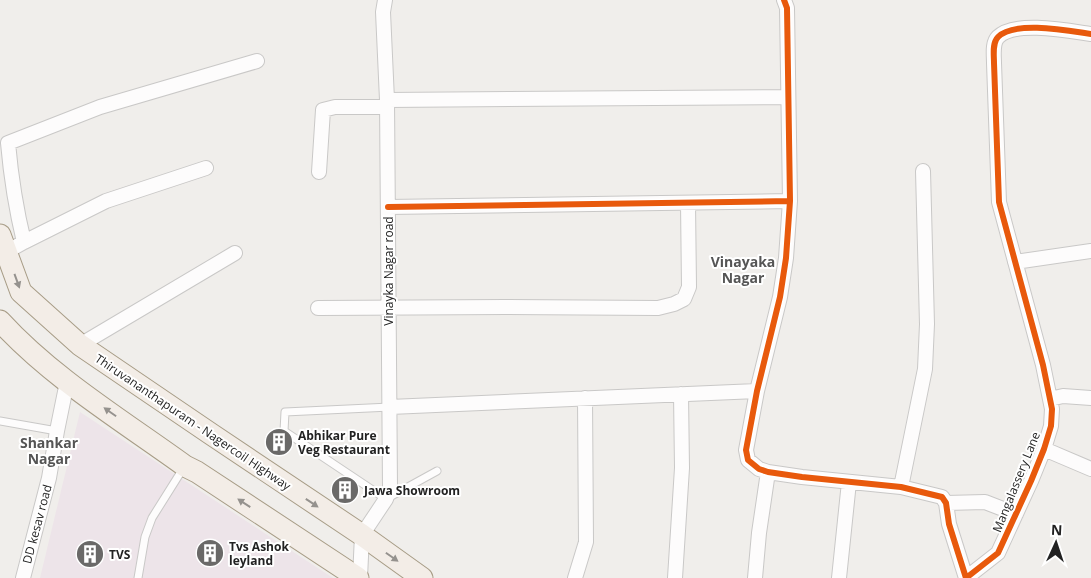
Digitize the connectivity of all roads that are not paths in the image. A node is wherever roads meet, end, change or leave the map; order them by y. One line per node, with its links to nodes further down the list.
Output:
1 (385, 0): 6 (street, Vinayka Nagar road)
2 (784, 0): 5 (street)
3 (1091, 34): 16 (street, Mangalassery Lane)
4 (257, 61): 13 (street)
5 (788, 97): 6 (street); 10 (street)
6 (387, 103): 9 (street); 12 (street, Vinayka Nagar road)
7 (206, 168): 13 (street)
8 (923, 171): 36 (street)
9 (319, 172)
10 (790, 201): 11 (street); 22 (street)
11 (688, 203): 12 (street); 18 (street)
12 (388, 207): 18 (street, Vinayka Nagar road)
13 (10, 243): 20 (main road, Thiruvananthapuram - Nagercoil Highway, one-way to 20)
14 (1091, 251): 16 (street)
15 (236, 253): 20 (street)
16 (1014, 262): 26 (street, Mangalassery Lane)
17 (318, 308): 18 (street)
18 (389, 308): 27 (street, Vinayka Nagar road)
19 (0, 321): 21 (main road)
20 (80, 345): 40 (main road, Thiruvananthapuram - Nagercoil Highway, one-way to 40)
21 (67, 382): 29 (street, DD kesav road); 31 (main road, one-way to 21)
22 (757, 391): 23 (street); 34 (street)
23 (681, 394): 24 (street); 46 (street)
24 (585, 398): 27 (street); 45 (street)
25 (1091, 398): 26 (street)
26 (1050, 399): 30 (street, Mangalassery Lane)
27 (390, 407): 37 (street, Vinayka Nagar road); 37 (lane)
28 (0, 421): 29 (lane)
29 (57, 431): 41 (street, DD kesav road)
30 (1044, 449): 32 (street); 39 (street, Mangalassery Lane)
31 (185, 466): 42 (lane); 43 (main road, one-way to 31)
32 (1091, 469)
33 (437, 471): 37 (lane)
34 (768, 472): 35 (street); 47 (street)
35 (849, 482): 36 (street); 48 (street)
36 (901, 488): 38 (street)
37 (386, 498): 40 (street, Vinayka Nagar road)
38 (946, 503): 39 (street); 49 (street)
39 (1016, 514): 49 (street, Mangalassery Lane)
40 (362, 536): 43 (street); 44 (main road, Thiruvananthapuram - Nagercoil Highway, one-way to 44)
41 (23, 578)
42 (138, 578)
43 (359, 578)
44 (422, 578)
45 (575, 578)
46 (675, 578)
47 (755, 578)
48 (839, 578)
49 (966, 578)

